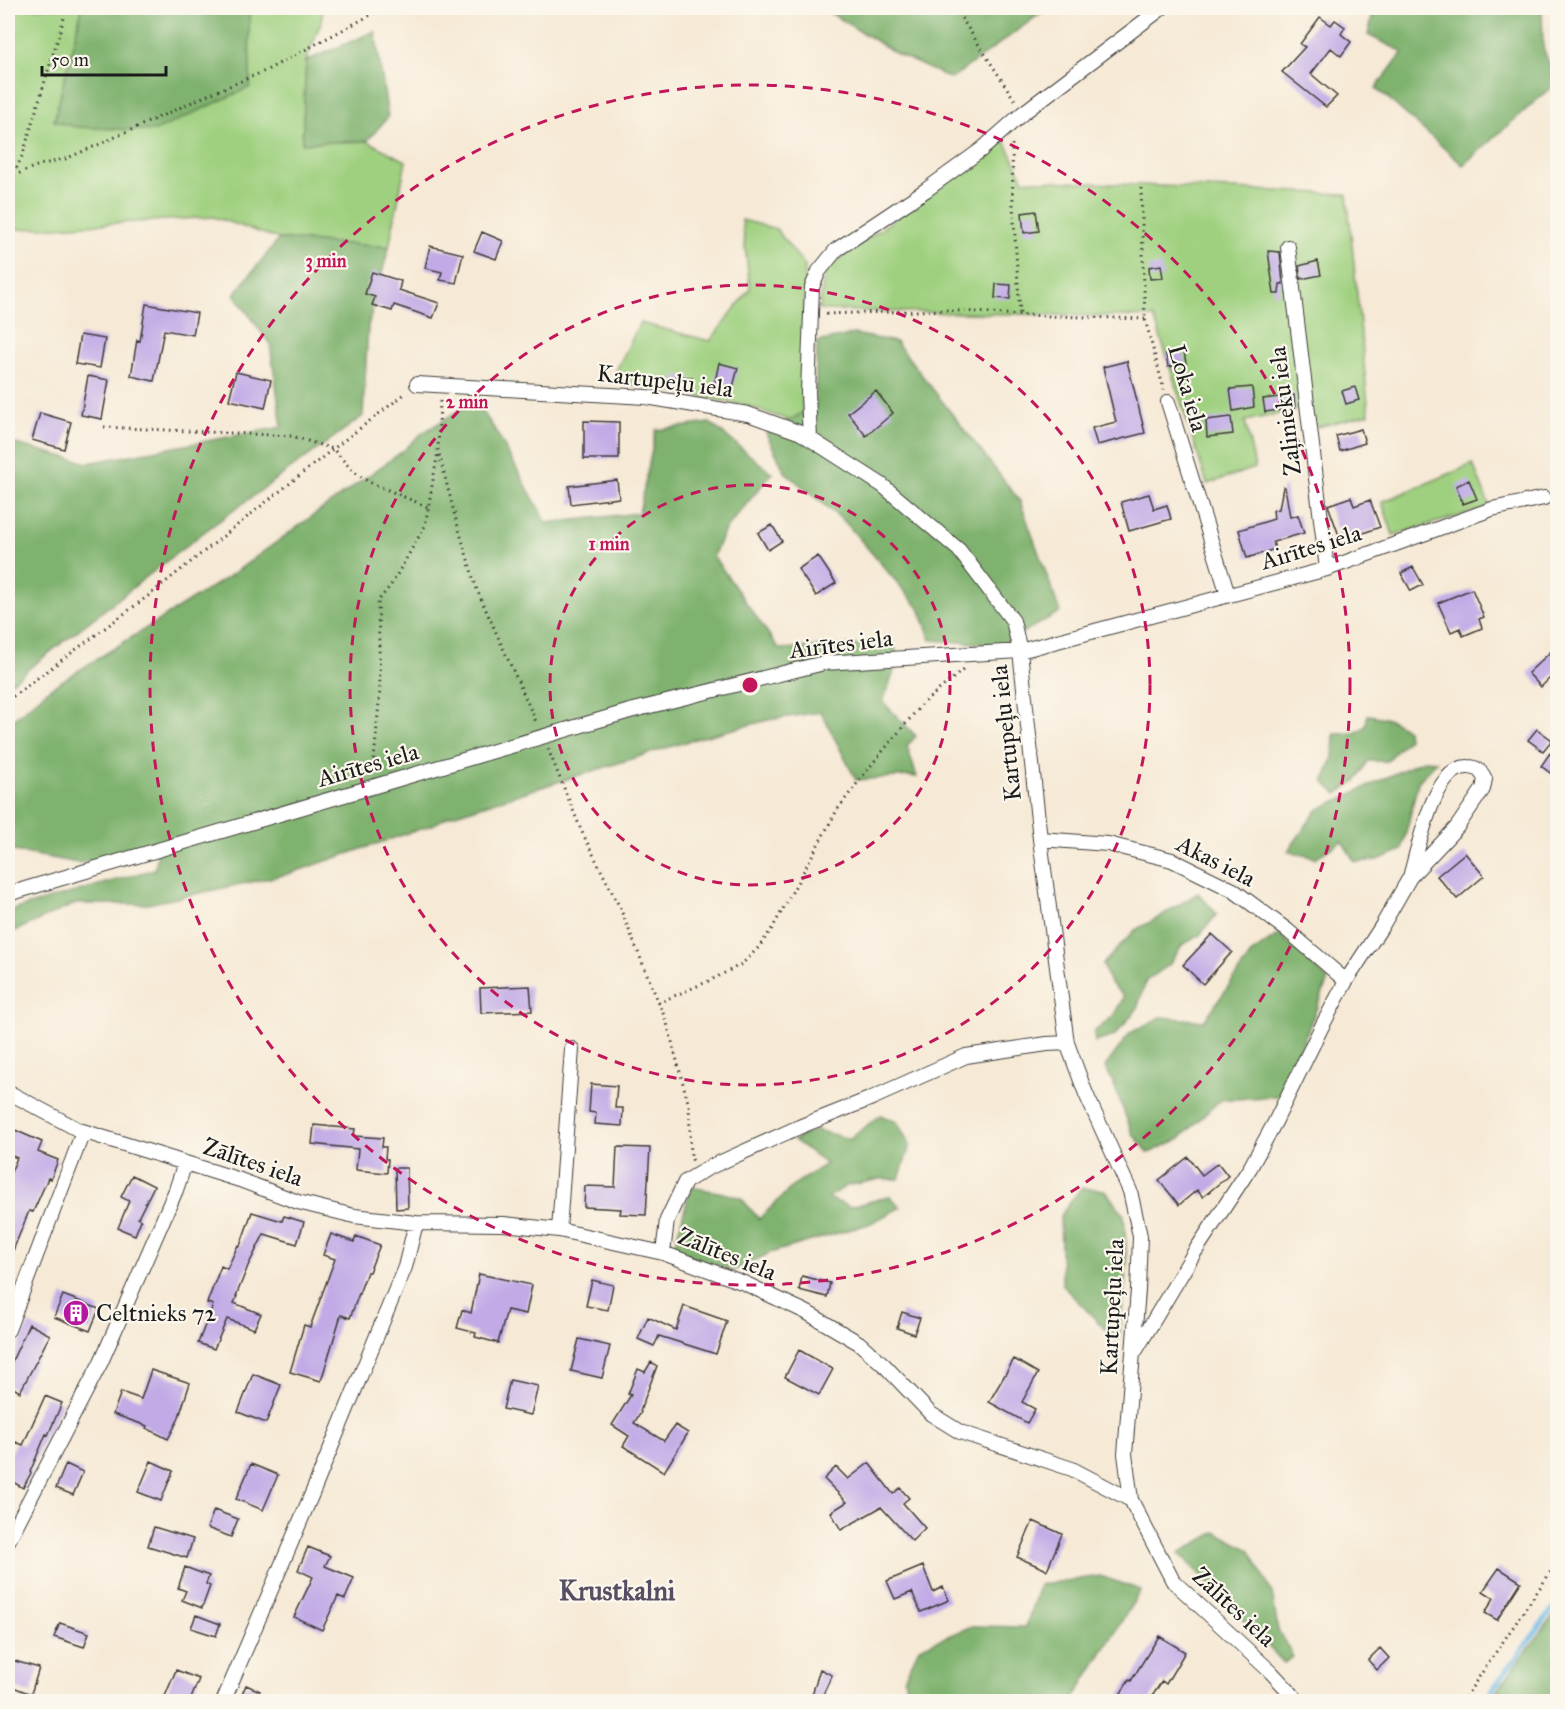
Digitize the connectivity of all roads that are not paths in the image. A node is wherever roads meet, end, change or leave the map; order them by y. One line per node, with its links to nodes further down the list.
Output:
1 (1162, 8): 5 (street)
2 (1288, 247): 7 (street, Zaļinieku iela)
3 (417, 384): 5 (street, Kartupeļu iela)
4 (1168, 402): 8 (street, Loka iela)
5 (810, 439): 9 (street, Kartupeļu iela)
6 (1544, 498): 7 (street, Airītes iela)
7 (1326, 569): 8 (street, Airītes iela)
8 (1228, 595): 9 (street, Airītes iela)
9 (1020, 651): 10 (street, Kartupeļu iela); 12 (street, Airītes iela)
10 (1040, 839): 13 (street, Akas iela); 14 (street, Kartupeļu iela)
11 (1410, 877): 11 (street); 13 (street)
12 (8, 894)
13 (1346, 981): 23 (street)
14 (1067, 1043): 21 (street); 23 (street, Kartupeļu iela)
15 (572, 1049): 20 (street)
16 (8, 1092): 17 (street, Zālītes iela)
17 (83, 1132): 18 (street, Zālītes iela); 22 (street)
18 (185, 1163): 19 (street, Zālītes iela); 25 (street)
19 (416, 1223): 20 (street, Zālītes iela); 26 (street)
20 (559, 1230): 21 (street, Zālītes iela)
21 (663, 1253): 24 (street, Zālītes iela)
22 (8, 1330)
23 (1133, 1355): 24 (street, Kartupeļu iela)
24 (1131, 1500): 27 (street, Zālītes iela)
25 (8, 1541)
26 (223, 1701)
27 (1299, 1701)

